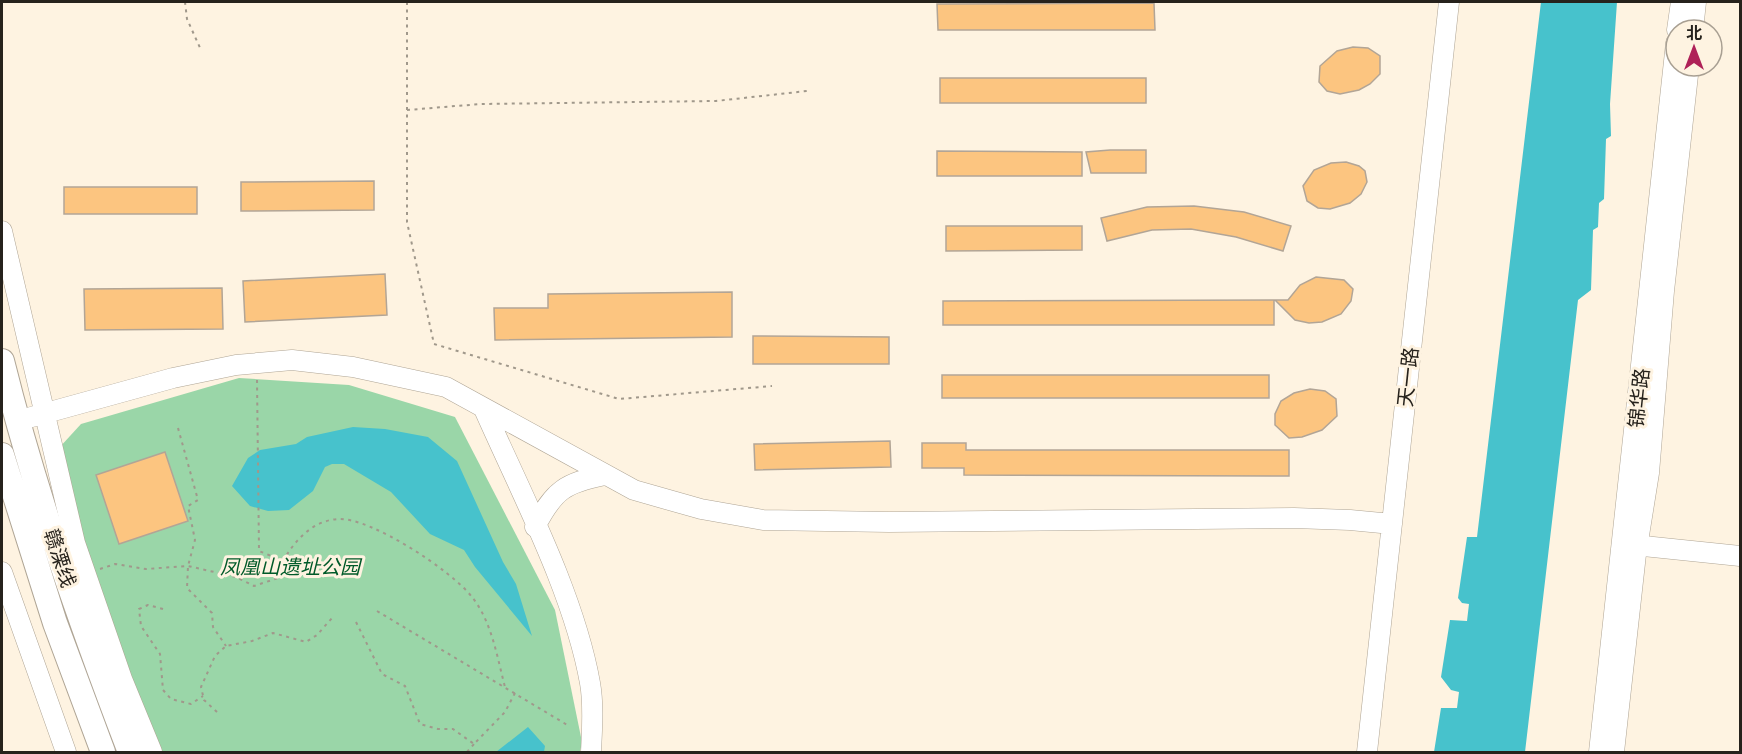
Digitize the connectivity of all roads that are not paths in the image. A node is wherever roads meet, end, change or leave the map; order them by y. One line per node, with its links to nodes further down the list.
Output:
1 (1449, 2): 15 (street, 天一路)
2 (1681, 2): 4 (street)
3 (1696, 2): 5 (street)
4 (1679, 18)
5 (1694, 18)
6 (1672, 78): 17 (street, 锦华路)
7 (1688, 78): 17 (street, 锦华路)
8 (2, 231): 11 (street)
9 (2, 361): 12 (main road, 赣溧线)
10 (484, 409): 11 (street); 14 (street); 16 (street)
11 (45, 413): 12 (street); 23 (street)
12 (17, 421): 22 (main road, 赣溧线)
13 (2, 455): 21 (main road, 赣溧线)
14 (605, 475): 15 (street); 16 (street)
15 (1392, 524): 25 (street, 天一路)
16 (535, 527): 24 (street)
17 (1629, 545): 18 (street); 26 (street, 锦华路); 27 (street, 锦华路)
18 (1740, 556)
19 (2, 572): 20 (street)
20 (66, 753)
21 (104, 753)
22 (130, 753)
23 (152, 753)
24 (591, 753)
25 (1367, 753)
26 (1599, 753)
27 (1614, 753)

